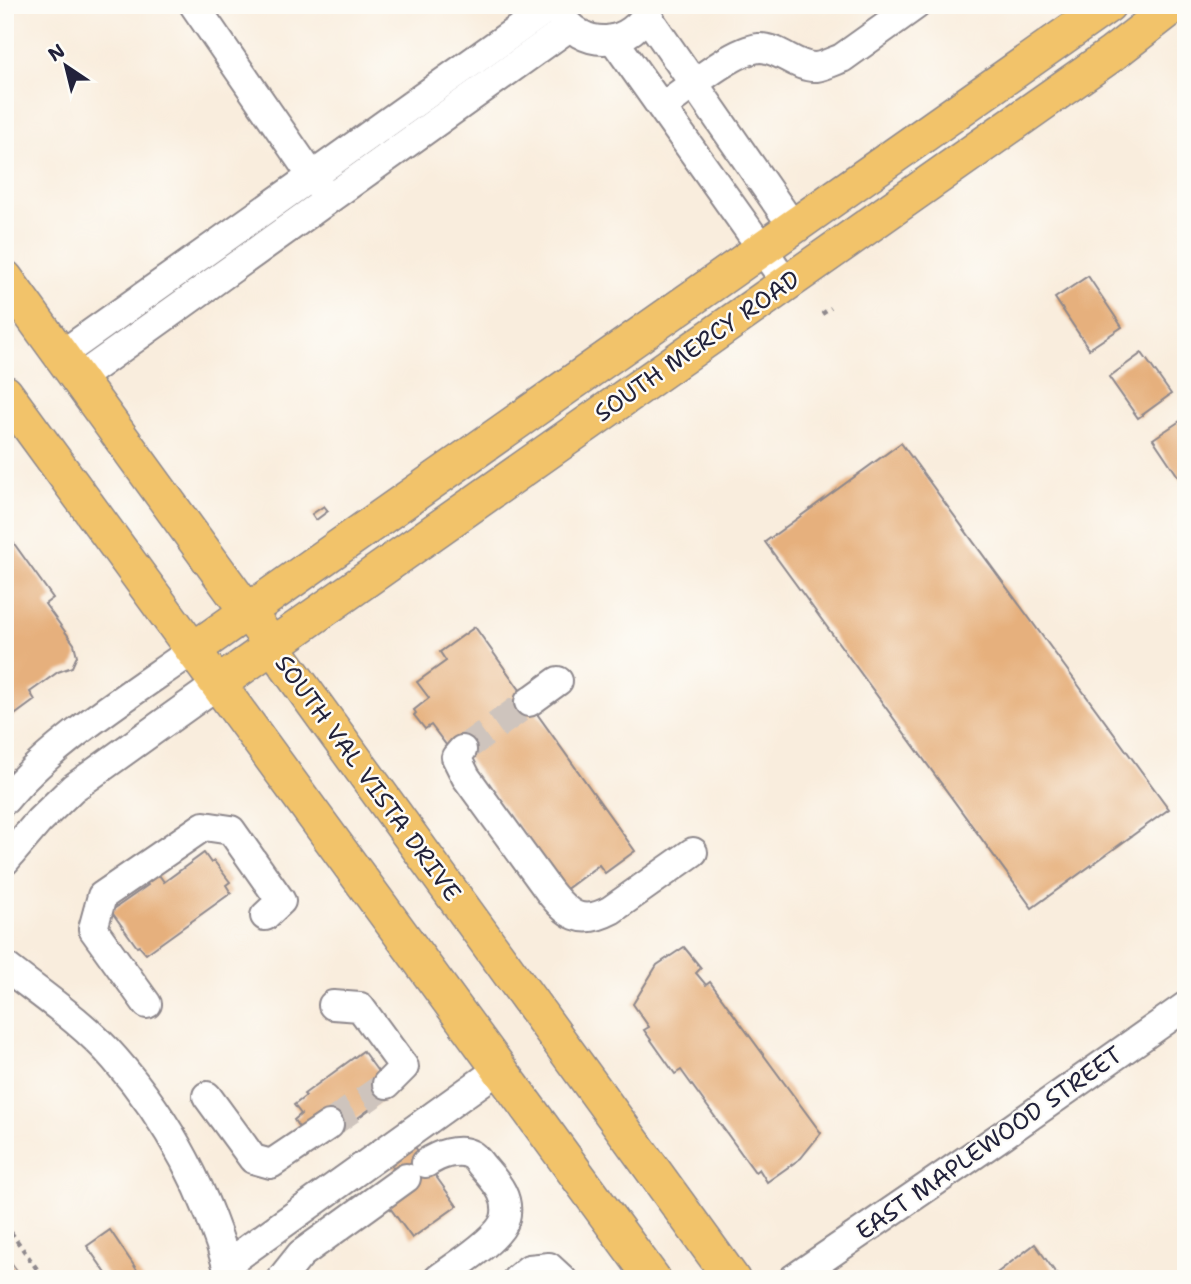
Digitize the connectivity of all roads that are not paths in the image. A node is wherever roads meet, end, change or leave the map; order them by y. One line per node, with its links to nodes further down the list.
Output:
1 (194, 5): 10 (street)
2 (916, 5): 8 (street)
3 (1108, 5): 11 (main road, SOUTH MERCY ROAD)
4 (1175, 5): 17 (main road, SOUTH MERCY ROAD)
5 (649, 10): 7 (street); 8 (street)
6 (559, 12): 7 (street); 10 (street)
7 (613, 39): 9 (street)
8 (695, 85): 9 (street); 11 (street)
9 (662, 107): 12 (street)
10 (321, 189): 14 (street)
11 (794, 228): 12 (main road, SOUTH MERCY ROAD)
12 (769, 258): 16 (main road, SOUTH MERCY ROAD)
13 (5, 278): 14 (main road, SOUTH VAL VISTA DRIVE)
14 (70, 367): 16 (main road, SOUTH VAL VISTA DRIVE)
15 (5, 393): 18 (main road)
16 (248, 612): 17 (main road, SOUTH VAL VISTA DRIVE); 18 (main road, SOUTH MERCY ROAD)
17 (272, 645): 20 (main road, SOUTH MERCY ROAD); 41 (main road, SOUTH VAL VISTA DRIVE)
18 (193, 650): 20 (main road); 23 (street)
19 (558, 681): 21 (street)
20 (218, 684): 25 (street); 31 (main road)
21 (528, 702)
22 (462, 750): 24 (street)
23 (5, 800)
24 (687, 844)
25 (5, 862)
26 (265, 916): 28 (street)
27 (5, 965): 35 (street)
28 (147, 1004)
29 (333, 1005): 32 (street)
30 (1186, 1006): 42 (street, EAST MAPLEWOOD STREET)
31 (499, 1069): 35 (street); 40 (main road)
32 (387, 1084)
33 (207, 1096): 34 (street)
34 (329, 1125)
35 (229, 1271)
36 (281, 1279): 37 (street)
37 (438, 1279)
38 (517, 1279): 39 (street)
39 (562, 1279)
40 (653, 1279)
41 (732, 1279)
42 (793, 1279)

